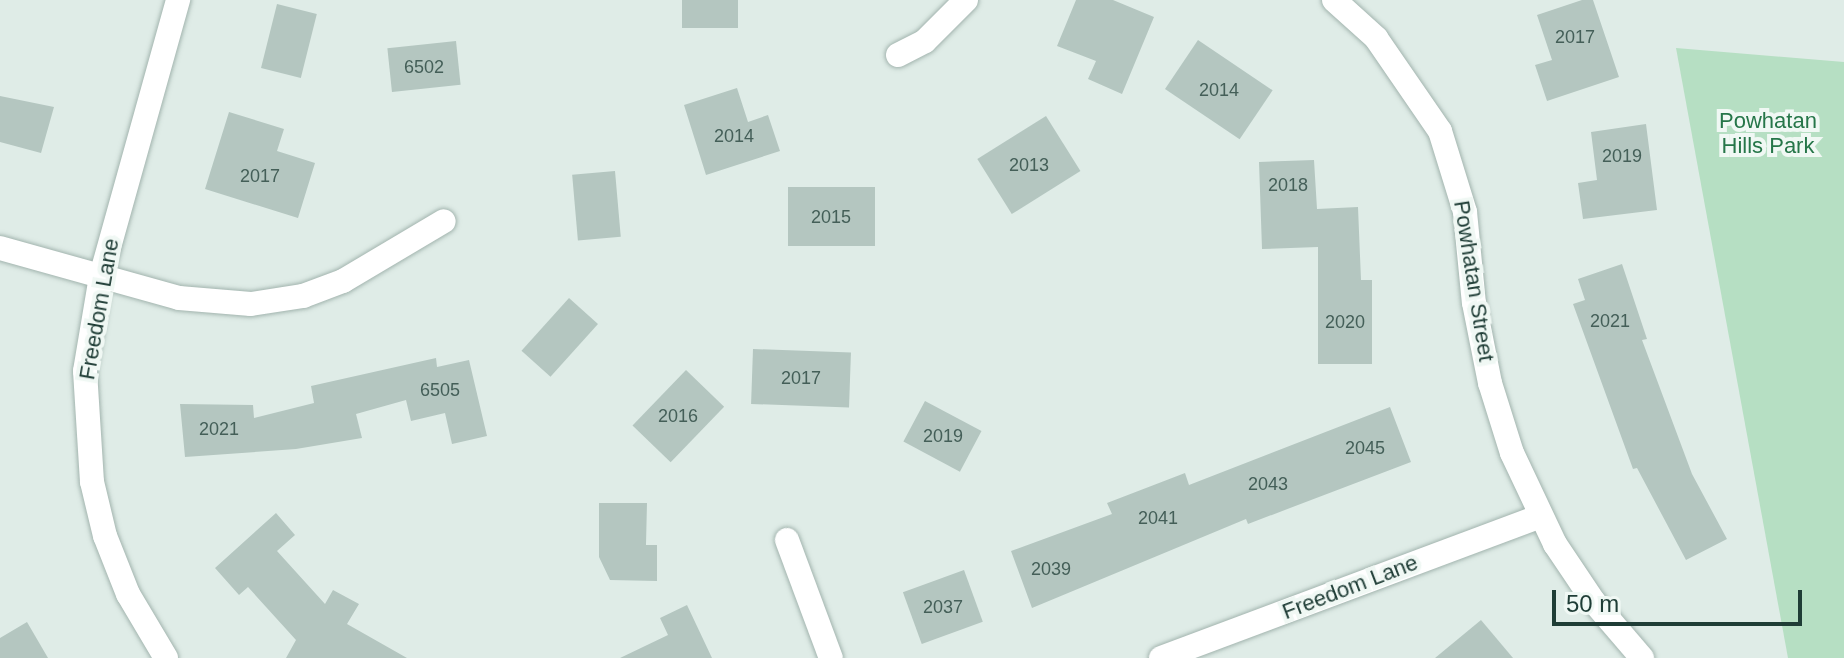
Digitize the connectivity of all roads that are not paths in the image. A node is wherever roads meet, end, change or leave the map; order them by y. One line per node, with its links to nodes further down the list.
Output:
1 (178, 0): 7 (street, Freedom Lane)
2 (966, 0): 4 (street)
3 (1334, 0): 8 (street, Powhatan Street)
4 (898, 55)
5 (444, 221): 7 (street)
6 (0, 248): 7 (street)
7 (101, 276): 10 (street, Freedom Lane)
8 (1540, 516): 12 (street, Freedom Lane); 13 (street, Powhatan Street)
9 (787, 540): 11 (street)
10 (166, 658)
11 (831, 658)
12 (1161, 658)
13 (1642, 658)

